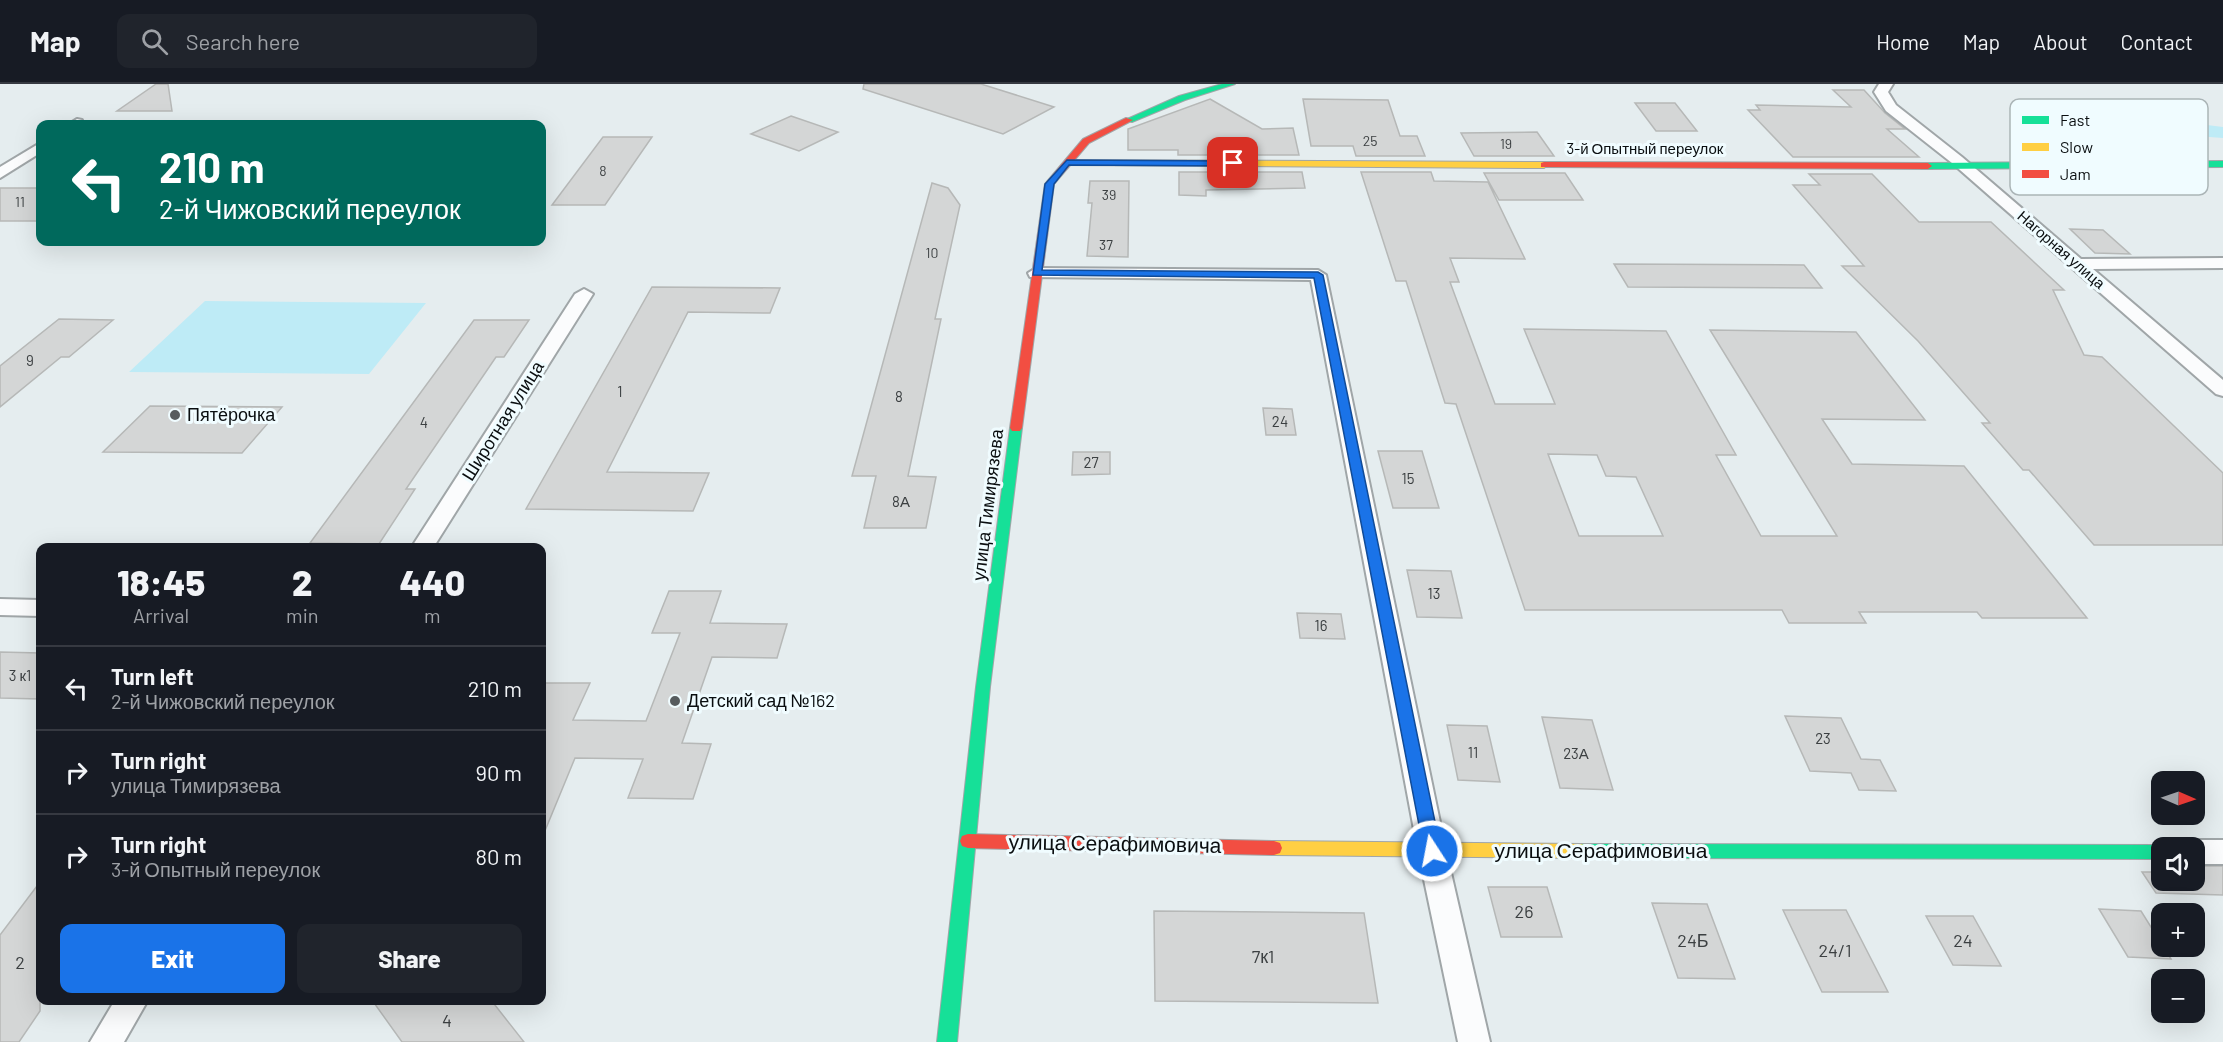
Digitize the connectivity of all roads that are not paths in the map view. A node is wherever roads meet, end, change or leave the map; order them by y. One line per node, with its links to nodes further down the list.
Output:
1 (1231, 84): 4 (street, улица Тимирязева)
2 (1886, 84): 7 (street, Нагорная улица)
3 (36, 150): 9 (street)
4 (1067, 163): 7 (street, 3-й Опытный переулок); 12 (street, улица Тимирязева)
5 (2208, 164): 6 (street, 3-й Опытный переулок)
6 (2223, 164)
7 (1964, 166): 8 (street, 3-й Опытный переулок); 11 (street, Нагорная улица)
8 (2010, 166)
9 (0, 174)
10 (2223, 263): 11 (street)
11 (2077, 264): 14 (street, Нагорная улица)
12 (1036, 273): 18 (street, улица Тимирязева); 19 (street)
13 (584, 294): 15 (street, Широтная улица)
14 (2219, 383)
15 (425, 543)
16 (0, 607): 17 (street)
17 (36, 608)
18 (968, 841): 19 (street, улица Серафимовича); 25 (street, улица Тимирязева)
19 (1432, 851): 20 (street, улица Серафимовича); 26 (street)
20 (2151, 852)
21 (2205, 852): 22 (street)
22 (2223, 852)
23 (130, 1005): 24 (street)
24 (106, 1042)
25 (946, 1042)
26 (1474, 1042)

